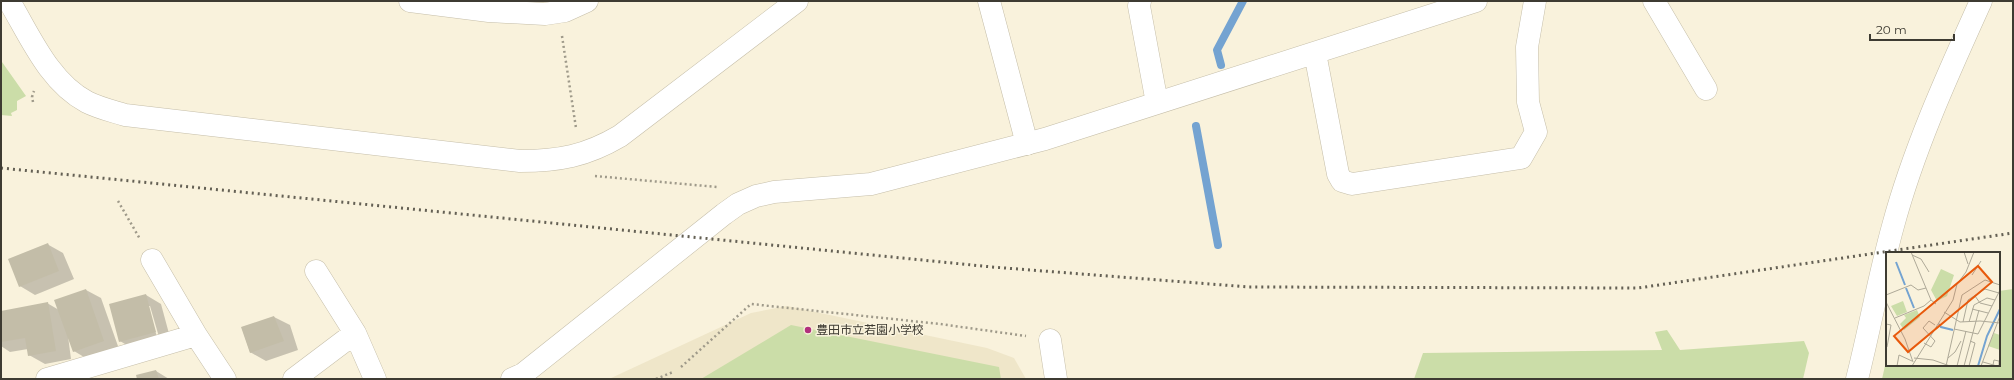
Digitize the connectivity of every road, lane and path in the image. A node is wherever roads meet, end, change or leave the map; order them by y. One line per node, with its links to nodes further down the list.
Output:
1 (9, 1): 16 (street)
2 (410, 1): 11 (street)
3 (587, 1): 11 (street)
4 (797, 1): 16 (street)
5 (989, 1): 15 (street)
6 (1140, 1): 14 (street)
7 (1476, 1): 12 (street)
8 (1534, 1): 12 (street)
9 (1654, 1): 13 (street)
10 (1981, 1): 19 (street)
11 (558, 12): 16 (path)
12 (1315, 53): 14 (street)
13 (1706, 89)
14 (1157, 102): 15 (street)
15 (1027, 144): 32 (street)
16 (580, 155): 17 (path)
17 (718, 187)
18 (118, 201): 21 (path)
19 (1887, 252)
20 (1886, 256): 35 (street)
21 (152, 260): 24 (street)
22 (316, 271): 23 (street)
23 (355, 333): 30 (street); 31 (street)
24 (196, 335): 28 (street); 29 (street)
25 (1050, 340): 26 (path); 34 (street)
26 (681, 367)
27 (673, 372): 33 (path)
28 (47, 379)
29 (224, 379)
30 (294, 379)
31 (375, 379)
32 (512, 379)
33 (656, 379)
34 (1056, 379)
35 (1857, 379)

